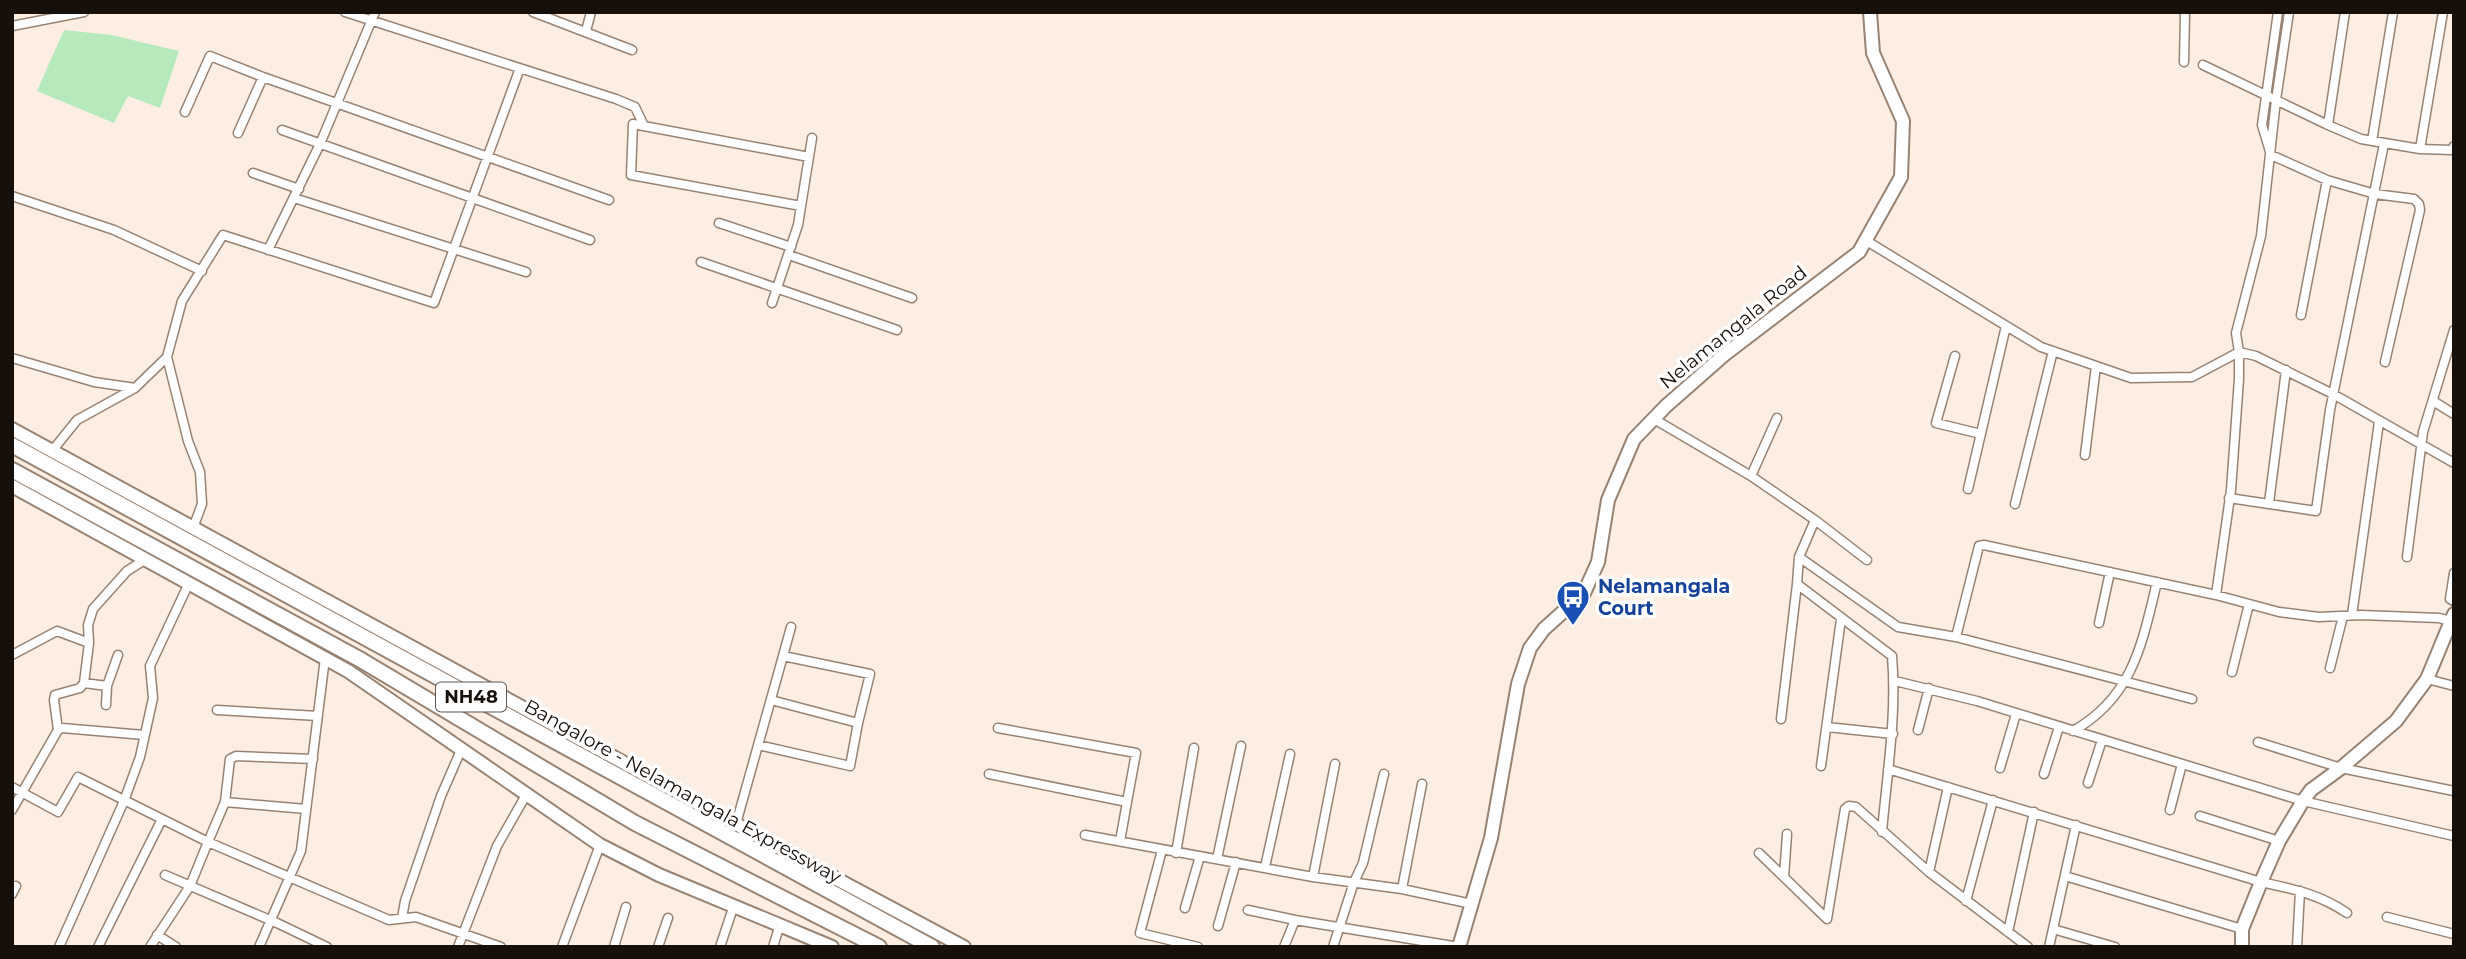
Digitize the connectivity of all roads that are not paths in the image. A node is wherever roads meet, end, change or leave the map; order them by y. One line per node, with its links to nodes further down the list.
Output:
1 (84, 12): 13 (street)
2 (345, 12): 12 (street)
3 (591, 12): 14 (street)
4 (1870, 12): 48 (street, Nelamangala Road)
5 (2185, 12): 16 (street)
6 (2278, 12): 20 (street)
7 (2289, 12): 21 (street)
8 (2345, 12): 24 (street)
9 (2393, 12): 29 (street)
10 (2443, 12): 33 (street)
11 (538, 13): 14 (street)
12 (374, 16): 18 (street); 22 (street)
13 (12, 26)
14 (586, 31): 15 (street)
15 (632, 50)
16 (2184, 62)
17 (2203, 65): 20 (street)
18 (520, 68): 25 (street); 35 (street)
19 (263, 77): 22 (street); 23 (street); 27 (street)
20 (2266, 95): 21 (street); 34 (street)
21 (2276, 100): 24 (street); 34 (street)
22 (338, 103): 30 (street); 35 (street)
23 (185, 112)
24 (2328, 125): 29 (street)
25 (644, 126): 36 (street); 45 (street)
26 (282, 130): 30 (street)
27 (238, 133)
28 (812, 138): 36 (street)
29 (2372, 141): 31 (street)
30 (320, 144): 39 (street); 43 (street)
31 (2385, 144): 33 (street); 40 (street)
32 (2454, 146): 33 (street)
33 (2420, 149)
34 (2271, 155): 38 (street); 63 (street)
35 (488, 156): 43 (street); 44 (street)
36 (809, 157): 45 (street)
37 (253, 173): 39 (street)
38 (2327, 180): 40 (street); 58 (street)
39 (299, 189): 42 (street)
40 (2375, 194): 67 (street); 71 (street)
41 (12, 196): 53 (street)
42 (295, 198): 49 (street); 50 (street)
43 (474, 199): 47 (street); 50 (street)
44 (609, 200)
45 (802, 206): 51 (street)
46 (719, 223): 51 (street)
47 (590, 240)
48 (1866, 240): 59 (street); 75 (street, Nelamangala Road)
49 (268, 250): 50 (street); 53 (street)
50 (455, 250): 54 (street)
51 (790, 251): 55 (street); 56 (street)
52 (701, 262): 55 (street)
53 (202, 271): 65 (street)
54 (526, 272)
55 (777, 289): 57 (street); 60 (street)
56 (912, 298)
57 (772, 303)
58 (2301, 315)
59 (2006, 326): 62 (street); 78 (street)
60 (897, 330)
61 (2454, 330): 72 (street)
62 (2053, 351): 68 (street); 90 (street)
63 (2239, 352): 68 (street); 69 (street); 88 (street)
64 (1955, 356): 78 (street)
65 (167, 357): 70 (street); 92 (street)
66 (12, 358): 70 (street)
67 (2385, 362)
68 (2096, 366): 82 (street)
69 (2286, 370): 71 (street); 89 (street)
70 (135, 388): 81 (street)
71 (2333, 394): 76 (street); 89 (street)
72 (2433, 401): 73 (street); 80 (street)
73 (2454, 414)
74 (1777, 418): 85 (street)
75 (1654, 419): 85 (street); 205 (street, Nelamangala Road)
76 (2379, 422): 80 (street); 105 (street)
77 (12, 429): 81 (street)
78 (1981, 434): 87 (street)
79 (12, 445): 241 (highway, Bangalore - Nelamangala Expressway / NH48)
80 (2421, 445): 83 (street); 94 (street)
81 (52, 451): 92 (street)
82 (2085, 455)
83 (2454, 463)
84 (12, 470): 240 (highway, NH48)
85 (1751, 476): 91 (street)
86 (12, 486): 95 (street)
87 (1968, 489)
88 (2229, 498): 89 (street); 102 (street)
89 (2269, 503)
90 (2015, 504)
91 (1815, 520): 93 (street); 96 (street)
92 (193, 528): 176 (street)
93 (1798, 557): 101 (street); 110 (street)
94 (2406, 557)
95 (146, 559): 100 (street); 111 (street)
96 (1867, 560)
97 (2110, 572): 99 (street); 108 (street); 110 (street)
98 (2454, 573): 103 (street)
99 (2157, 582): 102 (street); 120 (street)
100 (189, 583): 115 (street); 140 (street)
101 (1797, 584): 107 (street); 131 (street)
102 (2216, 595): 104 (street)
103 (2454, 601)
104 (2249, 604): 105 (street); 117 (street)
105 (2347, 615): 106 (street); 116 (street)
106 (2452, 617): 118 (street)
107 (1841, 619): 119 (street); 133 (street)
108 (2099, 623)
109 (791, 627): 114 (street)
110 (1956, 637): 120 (street)
111 (89, 643): 112 (street); 121 (street)
112 (12, 655)
113 (118, 655): 122 (street)
114 (783, 656): 126 (street); 132 (street)
115 (325, 658): 130 (street); 146 (street)
116 (2330, 668)
117 (2232, 672)
118 (2427, 679): 123 (street); 153 (street)
119 (1895, 681): 124 (street); 139 (street)
120 (2125, 682): 125 (street); 138 (street)
121 (84, 683): 122 (street); 136 (street)
122 (107, 686): 127 (street)
123 (2454, 687)
124 (1929, 688): 129 (street); 137 (street)
125 (2192, 699)
126 (771, 701): 132 (street); 143 (street)
127 (106, 705)
128 (216, 710): 130 (street)
129 (2016, 714): 134 (street); 152 (street)
130 (318, 716): 148 (street)
131 (1781, 719)
132 (858, 723): 143 (street)
133 (1828, 727): 139 (street); 151 (street)
134 (2059, 727): 138 (street); 157 (street)
135 (998, 729): 169 (street)
136 (58, 730): 140 (street); 163 (street)
137 (1918, 730)
138 (2073, 731): 141 (street)
139 (1893, 734): 154 (street)
140 (145, 735): 166 (street)
141 (2102, 740): 150 (street); 158 (street)
142 (2258, 742): 153 (street)
143 (758, 745): 176 (street)
144 (1241, 747): 190 (street)
145 (1194, 748): 187 (street)
146 (461, 750): 164 (street); 212 (street)
147 (1290, 754): 192 (street)
148 (313, 759): 168 (street); 170 (street)
149 (1335, 764): 196 (street)
150 (2182, 764): 167 (street); 172 (street)
151 (1821, 766)
152 (2000, 768)
153 (2341, 768): 162 (street); 167 (street)
154 (1888, 769): 161 (street); 178 (street)
155 (989, 774): 169 (street)
156 (1384, 774): 199 (street)
157 (2044, 774)
158 (2088, 783)
159 (1422, 784): 202 (street)
160 (12, 787): 163 (street)
161 (1948, 787): 165 (street); 193 (street)
162 (2454, 791)
163 (22, 793): 166 (street); 171 (street)
164 (526, 795): 185 (street); 222 (street)
165 (1993, 800): 173 (street); 204 (street)
166 (124, 801): 175 (street); 226 (street)
167 (2303, 801): 181 (street); 183 (street)
168 (225, 802): 170 (street); 184 (street)
169 (1127, 803): 182 (street)
170 (306, 809): 195 (street)
171 (12, 810)
172 (2170, 810)
173 (2034, 812): 177 (street); 221 (street)
174 (2200, 816): 183 (street)
175 (162, 819): 184 (street); 227 (street)
176 (736, 824): 242 (street)
177 (2076, 825): 198 (street); 200 (street)
178 (1882, 832): 193 (street); 197 (street)
179 (1787, 834): 197 (street)
180 (1085, 835): 182 (street)
181 (2454, 836)
182 (1120, 841): 186 (street)
183 (2279, 841): 200 (street)
184 (208, 842): 195 (street); 201 (street)
185 (600, 845): 206 (street); 234 (street)
186 (1162, 850): 187 (street); 243 (street)
187 (1176, 853): 189 (street)
188 (1759, 853): 197 (street)
189 (1200, 856): 190 (street); 208 (street)
190 (1217, 859): 191 (street)
191 (1236, 862): 192 (street); 217 (street)
192 (1265, 867): 196 (street)
193 (1929, 872): 204 (street)
194 (165, 875): 201 (street)
195 (290, 877): 212 (street); 214 (street)
196 (1313, 877): 199 (street)
197 (1784, 877)
198 (2065, 877): 219 (street); 220 (street)
199 (1354, 882): 202 (street); 218 (street)
200 (2261, 882): 203 (street); 220 (street)
201 (190, 886): 214 (street); 224 (street)
202 (1402, 889): 205 (street)
203 (2300, 891): 210 (street); 252 (street)
204 (1966, 901): 221 (street)
205 (1472, 904): 246 (street, Nelamangala Road)
206 (734, 905): 216 (street); 237 (street)
207 (626, 907): 235 (street)
208 (1185, 908)
209 (1248, 910): 215 (street)
210 (2347, 913)
211 (2387, 917): 223 (street)
212 (402, 918): 222 (street)
213 (668, 918): 236 (street)
214 (271, 920): 230 (street); 231 (street)
215 (1295, 920): 218 (street); 244 (street)
216 (780, 925): 238 (street); 239 (street)
217 (1218, 926)
218 (1338, 927): 245 (street); 246 (street)
219 (2053, 929): 225 (street); 248 (street)
220 (2242, 929): 251 (street)
221 (2008, 932): 247 (street)
222 (463, 934): 232 (street); 233 (street)
223 (2454, 934)
224 (157, 935): 228 (street); 229 (street)
225 (2080, 937): 249 (street); 250 (street)
226 (59, 947)
227 (98, 947)
228 (150, 947)
229 (176, 947)
230 (259, 947)
231 (327, 947)
232 (458, 947)
233 (501, 947)
234 (562, 947)
235 (614, 947)
236 (658, 947)
237 (720, 947)
238 (774, 947)
239 (832, 947)
240 (879, 947)
241 (932, 947)
242 (964, 947)
243 (1198, 947)
244 (1284, 947)
245 (1333, 947)
246 (1459, 947)
247 (2028, 947)
248 (2049, 947)
249 (2078, 947)
250 (2115, 947)
251 (2242, 947)
252 (2297, 947)

